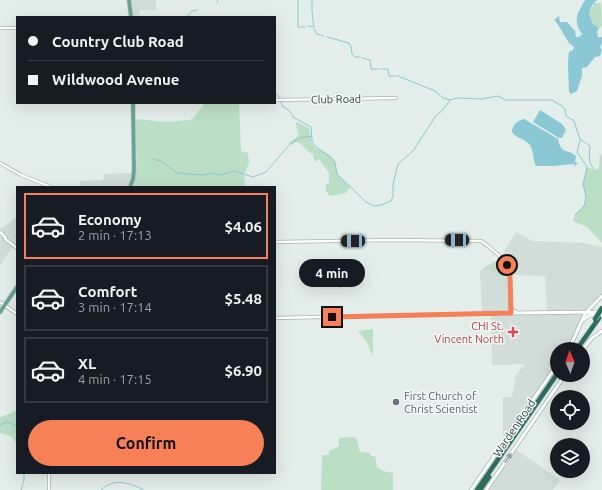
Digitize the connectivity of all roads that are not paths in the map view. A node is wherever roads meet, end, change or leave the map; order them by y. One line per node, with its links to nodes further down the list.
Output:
1 (129, 0): 2 (main road)
2 (131, 16)
3 (0, 28): 4 (street)
4 (16, 28)
5 (396, 98): 6 (street, Club Road)
6 (278, 100)
7 (133, 104): 10 (main road)
8 (0, 162): 9 (street)
9 (48, 186)
10 (130, 186)
11 (0, 232): 13 (street)
12 (276, 242): 19 (street)
13 (16, 247)
14 (16, 288): 17 (main road)
15 (602, 296): 18 (main road)
16 (0, 302): 17 (street)
17 (5, 305): 21 (main road); 23 (street)
18 (592, 305): 26 (main road); 27 (main road)
19 (510, 306): 24 (street); 25 (main road)
20 (602, 308): 28 (highway, bridge)
21 (0, 312)
22 (576, 312): 25 (main road); 26 (main road); 30 (main road)
23 (16, 313)
24 (511, 313): 25 (main road); 29 (street)
25 (519, 313)
26 (586, 313): 27 (main road); 30 (main road)
27 (591, 313): 28 (main road)
28 (600, 315): 32 (main road); 34 (highway)
29 (276, 318)
30 (582, 319): 32 (main road)
31 (602, 332): 35 (main road)
32 (574, 338): 33 (main road)
33 (572, 342)
34 (581, 342)
35 (589, 342)
36 (550, 376): 40 (main road, Warden Road)
37 (552, 382): 41 (highway)
38 (553, 382): 43 (highway)
39 (560, 382): 43 (main road, one-way to 39)
40 (524, 414): 41 (highway); 45 (main road, Warden Road)
41 (505, 448): 43 (highway)
42 (49, 474): 44 (street)
43 (483, 487): 46 (highway)
44 (48, 490)
45 (471, 490)
46 (476, 490)

